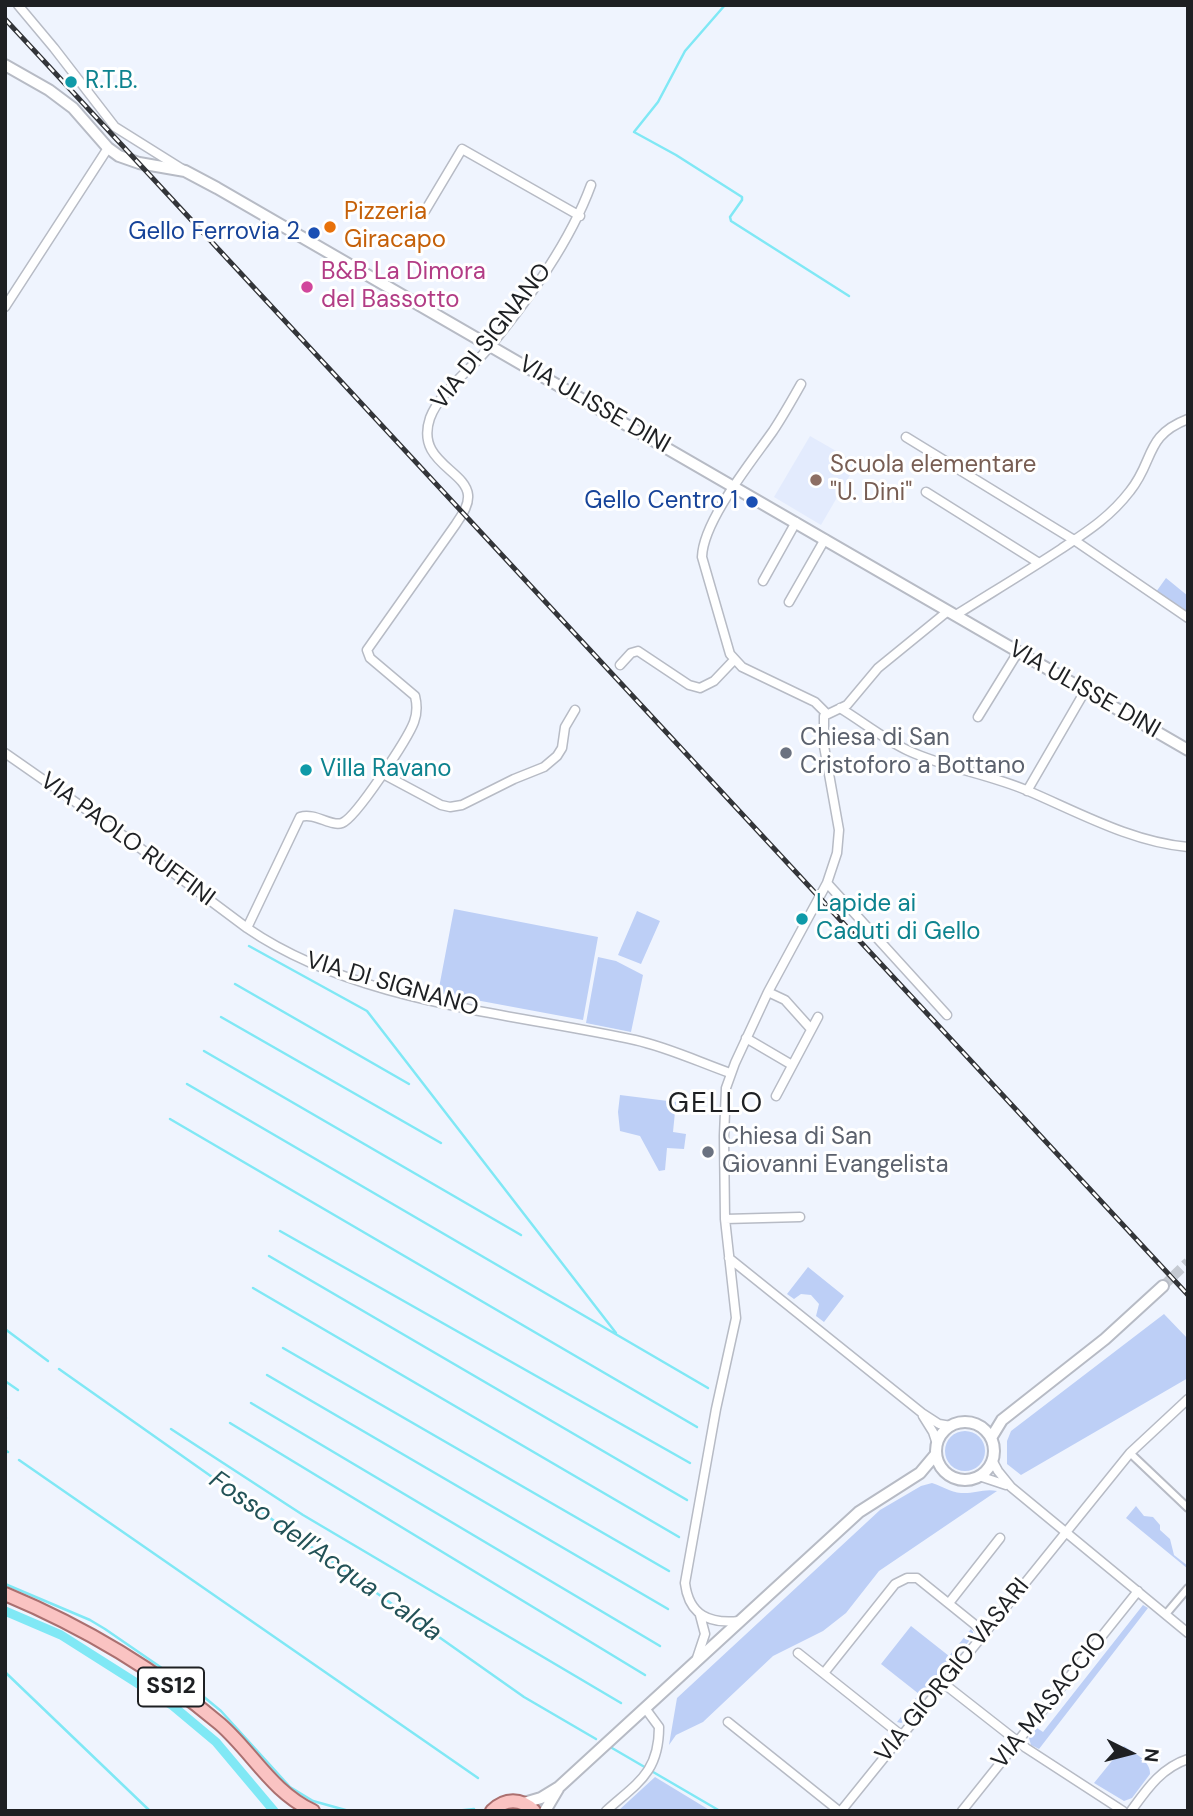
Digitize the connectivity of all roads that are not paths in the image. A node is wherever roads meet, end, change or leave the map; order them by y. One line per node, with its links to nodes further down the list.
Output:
1 (18, 5): 4 (street)
2 (5, 65): 3 (street, VIA ULISSE DINI)
3 (108, 148): 4 (street, VIA ULISSE DINI); 8 (street)
4 (186, 171): 9 (street, VIA ULISSE DINI)
5 (591, 185): 7 (street, VIA DI SIGNANO)
6 (425, 211): 7 (street)
7 (580, 216): 9 (street, VIA DI SIGNANO)
8 (5, 307)
9 (491, 345): 13 (street, VIA ULISSE DINI); 33 (street, VIA DI SIGNANO)
10 (801, 384): 13 (street)
11 (1188, 419): 17 (street)
12 (906, 437): 17 (street)
13 (735, 486): 15 (street, VIA ULISSE DINI); 24 (street)
14 (926, 492): 18 (street)
15 (796, 523): 16 (street, VIA ULISSE DINI); 19 (street)
16 (825, 539): 20 (street); 21 (street, VIA ULISSE DINI)
17 (1074, 540): 18 (street); 22 (street)
18 (1039, 563): 21 (street)
19 (763, 581)
20 (789, 602)
21 (952, 613): 23 (street, VIA ULISSE DINI); 27 (street)
22 (1188, 618)
23 (1018, 652): 26 (street, VIA ULISSE DINI); 30 (street)
24 (734, 660): 25 (street); 29 (street)
25 (620, 665)
26 (1085, 691): 31 (street, VIA ULISSE DINI); 34 (street)
27 (840, 708): 29 (street); 34 (street)
28 (575, 710): 33 (street)
29 (826, 713): 36 (street)
30 (978, 717)
31 (1186, 745)
32 (5, 753): 37 (street, VIA PAOLO RUFFINI)
33 (383, 774): 37 (street, VIA DI SIGNANO)
34 (1027, 791): 35 (street)
35 (1188, 847)
36 (827, 883): 38 (street); 39 (street)
37 (247, 928): 44 (street, VIA DI SIGNANO)
38 (768, 992): 41 (street); 42 (street)
39 (947, 1015)
40 (818, 1017): 41 (street)
41 (811, 1029): 43 (street)
42 (746, 1038): 43 (street); 44 (street)
43 (792, 1065): 45 (street)
44 (730, 1073): 47 (street)
45 (776, 1096)
46 (800, 1217): 47 (street)
47 (725, 1219): 48 (street)
48 (729, 1258): 51 (street); 71 (street)
49 (1163, 1286): 52 (street)
50 (1188, 1399): 57 (street, VIA GIORGIO VASARI)
51 (922, 1413): 53 (street); 56 (street)
52 (1002, 1420): 54 (street); 55 (street)
53 (951, 1426): 54 (street); 56 (street)
54 (979, 1426): 55 (street)
55 (990, 1438): 58 (street)
56 (937, 1449): 59 (street); 60 (street)
57 (1130, 1453): 63 (street); 64 (street, VIA GIORGIO VASARI)
58 (992, 1460): 61 (street); 62 (street)
59 (946, 1472): 60 (street); 61 (street)
60 (920, 1473): 72 (street)
61 (979, 1476): 62 (street)
62 (1012, 1487): 64 (street)
63 (1188, 1508)
64 (1065, 1531): 67 (street); 73 (street, VIA GIORGIO VASARI)
65 (1000, 1538): 69 (street)
66 (1188, 1588): 70 (street)
67 (1138, 1591): 70 (street); 82 (street, VIA MASACCIO)
68 (5, 1594): 86 (main road, SS12)
69 (949, 1603): 73 (street); 77 (street)
70 (1166, 1614): 74 (street)
71 (700, 1615): 72 (street); 76 (street)
72 (740, 1621): 76 (street)
73 (984, 1632): 78 (street, VIA GIORGIO VASARI)
74 (1188, 1633)
75 (798, 1653): 77 (street)
76 (695, 1662): 79 (street)
77 (824, 1673): 81 (street)
78 (943, 1683): 81 (street, VIA GIORGIO VASARI); 82 (street)
79 (645, 1708): 84 (street); 89 (street)
80 (728, 1722): 90 (street, VIA GIORGIO VASARI)
81 (901, 1735): 90 (street, VIA GIORGIO VASARI)
82 (1018, 1741): 91 (street, VIA MASACCIO); 92 (street)
83 (1188, 1759): 93 (street)
84 (559, 1787): 85 (street); 88 (street)
85 (529, 1807): 87 (main road)
86 (313, 1811)
87 (492, 1811)
88 (545, 1811)
89 (606, 1811)
90 (840, 1811)
91 (962, 1811)
92 (1124, 1811)
93 (1131, 1811)

